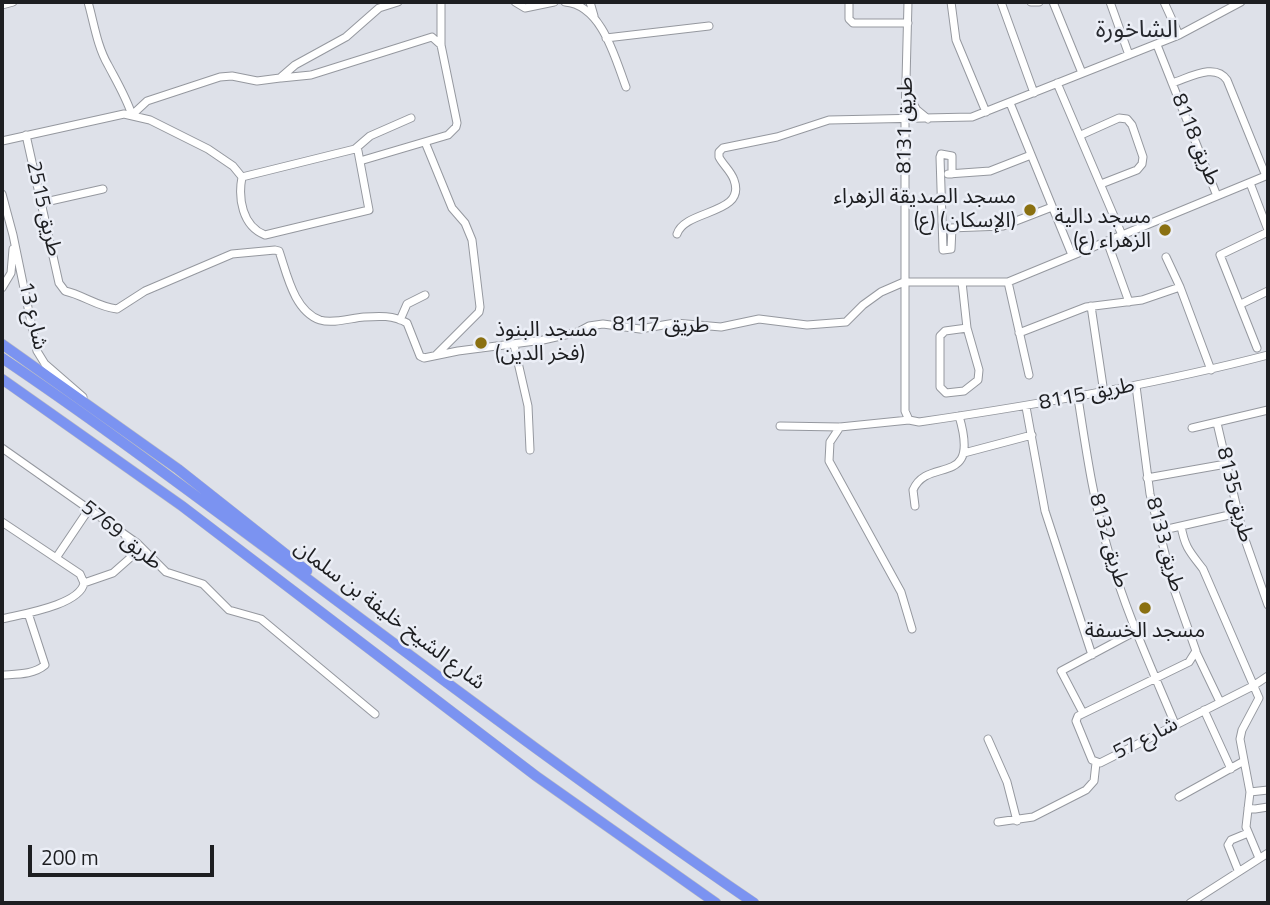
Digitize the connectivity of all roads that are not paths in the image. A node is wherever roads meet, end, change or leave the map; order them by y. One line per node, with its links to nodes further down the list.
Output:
1 (13, 2): 21 (street)
2 (88, 2): 40 (street)
3 (398, 2): 20 (street)
4 (441, 2): 28 (street)
5 (515, 2): 6 (street)
6 (554, 2)
7 (565, 2): 23 (street)
8 (590, 2): 23 (street)
9 (849, 2): 24 (street)
10 (908, 2): 24 (street, طريق 8131)
11 (951, 2): 39 (street)
12 (1000, 2): 37 (street)
13 (1031, 2): 14 (street)
14 (1039, 2)
15 (1052, 2): 31 (street)
16 (1110, 2): 30 (street)
17 (1164, 2): 26 (street)
18 (1222, 2): 22 (street)
19 (1241, 2): 22 (street)
20 (385, 4): 32 (street)
21 (2, 5)
22 (1226, 11): 26 (street)
23 (594, 20): 27 (street)
24 (908, 23): 36 (street, طريق 8131)
25 (709, 26): 27 (street)
26 (1179, 35): 29 (street)
27 (606, 38): 35 (street)
28 (440, 45): 32 (street); 47 (street)
29 (1157, 45): 30 (street); 34 (street, طريق 8118)
30 (1129, 55): 31 (street)
31 (1082, 73): 33 (street)
32 (280, 78): 40 (street)
33 (1057, 83): 37 (street); 45 (street)
34 (1172, 83): 53 (street, طريق 8118); 59 (street, طريق 8118)
35 (626, 87)
36 (906, 92): 42 (street); 43 (street, طريق 8131)
37 (1034, 93): 38 (street)
38 (1010, 103): 39 (street); 49 (street)
39 (986, 112): 42 (street)
40 (132, 115): 44 (street, طريق 2515); 54 (street)
41 (411, 118): 48 (street)
42 (928, 119): 43 (street)
43 (905, 120): 66 (street); 74 (street, طريق 8131)
44 (26, 135): 46 (street, طريق 2515); 60 (street, طريق 2515)
45 (1081, 135): 56 (street); 56 (street)
46 (2, 141)
47 (425, 142): 50 (street); 90 (street)
48 (355, 149): 50 (street); 54 (street)
49 (1031, 155): 52 (street); 61 (street)
50 (360, 161): 68 (street)
51 (940, 174): 52 (street); 52 (street); 63 (street)
52 (952, 174)
53 (1267, 176): 55 (street, طريق 8117)
54 (242, 177): 68 (street)
55 (1250, 183): 59 (street, طريق 8117); 62 (street)
56 (1101, 184): 69 (street)
57 (103, 189): 60 (street)
58 (2, 194): 67 (street, شارع 13)
59 (1217, 196): 69 (street, طريق 8117)
60 (41, 203): 71 (street, طريق 2515)
61 (1052, 206): 64 (street); 72 (street)
62 (1265, 207): 65 (street)
63 (942, 228): 64 (street); 64 (street)
64 (952, 228)
65 (1268, 231): 82 (street)
66 (677, 234)
67 (13, 235): 78 (street, شارع 13); 101 (street, شارع 13)
68 (265, 235): 71 (street)
69 (1122, 235): 70 (street, طريق 8117)
70 (1107, 241): 72 (street, طريق 8117); 81 (street)
71 (271, 250): 84 (street)
72 (1072, 255): 76 (street, طريق 8117)
73 (1167, 257): 77 (street)
74 (904, 282): 75 (street, طريق 8117); 88 (street, طريق 8117); 103 (street, طريق 8131)
75 (962, 282): 76 (street, طريق 8117); 85 (street)
76 (1008, 282): 86 (street)
77 (1180, 287): 81 (street); 93 (street)
78 (2, 288)
79 (1268, 291): 82 (street)
80 (425, 295): 84 (street)
81 (1129, 302): 83 (street)
82 (1241, 304): 89 (street)
83 (1091, 306): 86 (street); 97 (street)
84 (400, 320): 90 (street)
85 (967, 328): 85 (street)
86 (1020, 333): 94 (street)
87 (2, 344): 101 (highway)
88 (514, 345): 90 (street, طريق 8117); 110 (street)
89 (1257, 348)
90 (436, 356)
91 (1268, 357): 93 (street, طريق 8115)
92 (2, 358): 125 (highway, شارع الشيخ خليفة بن سلمان)
93 (1211, 370): 96 (street, طريق 8115)
94 (1029, 375)
95 (2, 379): 156 (highway, شارع الشيخ خليفة بن سلمان)
96 (1136, 386): 97 (street, طريق 8115); 113 (street, طريق 8133)
97 (1104, 393): 98 (street, طريق 8115)
98 (1078, 398): 99 (street, طريق 8115); 128 (street, طريق 8132)
99 (1026, 407): 102 (street, طريق 8115); 108 (street)
100 (1268, 411): 104 (street)
101 (102, 413): 125 (highway)
102 (959, 416): 103 (street, طريق 8115); 111 (street)
103 (907, 418): 106 (street, طريق 8115)
104 (1217, 423): 107 (street); 112 (street, طريق 8135)
105 (780, 426): 106 (street, طريق 8115)
106 (840, 427): 127 (street)
107 (1192, 428)
108 (1031, 435): 111 (street); 130 (street)
109 (2, 449): 115 (street, طريق 5769)
110 (530, 450)
111 (964, 453): 114 (street)
112 (1226, 464): 113 (street); 116 (street, طريق 8135)
113 (1147, 478): 119 (street, طريق 8133)
114 (915, 506)
115 (89, 509): 120 (street, طريق 5769); 121 (street)
116 (1238, 513): 118 (street); 123 (street, طريق 8135)
117 (2, 522): 121 (street)
118 (1181, 526): 119 (street); 134 (street)
119 (1158, 531): 129 (street, طريق 8133)
120 (125, 534): 122 (street); 138 (street, طريق 5769)
121 (56, 558): 122 (street)
122 (84, 583): 124 (street)
123 (1268, 605)
124 (28, 613): 126 (street); 131 (street)
125 (360, 618): 157 (highway, شارع الشيخ خليفة بن سلمان)
126 (2, 620)
127 (912, 629)
128 (1136, 631): 130 (street); 133 (street, طريق 8132)
129 (1196, 652): 133 (street); 135 (street, طريق 8133)
130 (1092, 655): 137 (street)
131 (2, 675)
132 (1268, 676): 134 (street, شارع 57)
133 (1156, 678): 137 (street); 139 (street, طريق 8132)
134 (1253, 686): 135 (street, شارع 57); 141 (street)
135 (1220, 702): 136 (street, شارع 57)
136 (1204, 710): 139 (street, شارع 57); 143 (street, شارع 57)
137 (1083, 713): 142 (street, شارع 57)
138 (375, 714)
139 (1175, 724): 142 (street, شارع 57)
140 (989, 739): 149 (street)
141 (1244, 761): 143 (street); 145 (street)
142 (1096, 763): 149 (street)
143 (1231, 769): 146 (street)
144 (1268, 790): 145 (street)
145 (1250, 792): 148 (street)
146 (1179, 797)
147 (1268, 807): 148 (street)
148 (1248, 808): 151 (street)
149 (1017, 821): 150 (street)
150 (998, 822)
151 (1248, 833): 153 (street); 154 (street)
152 (1268, 853): 153 (street)
153 (1259, 859): 154 (street)
154 (1238, 870): 155 (street)
155 (1196, 902)
156 (716, 903)
157 (754, 903)

